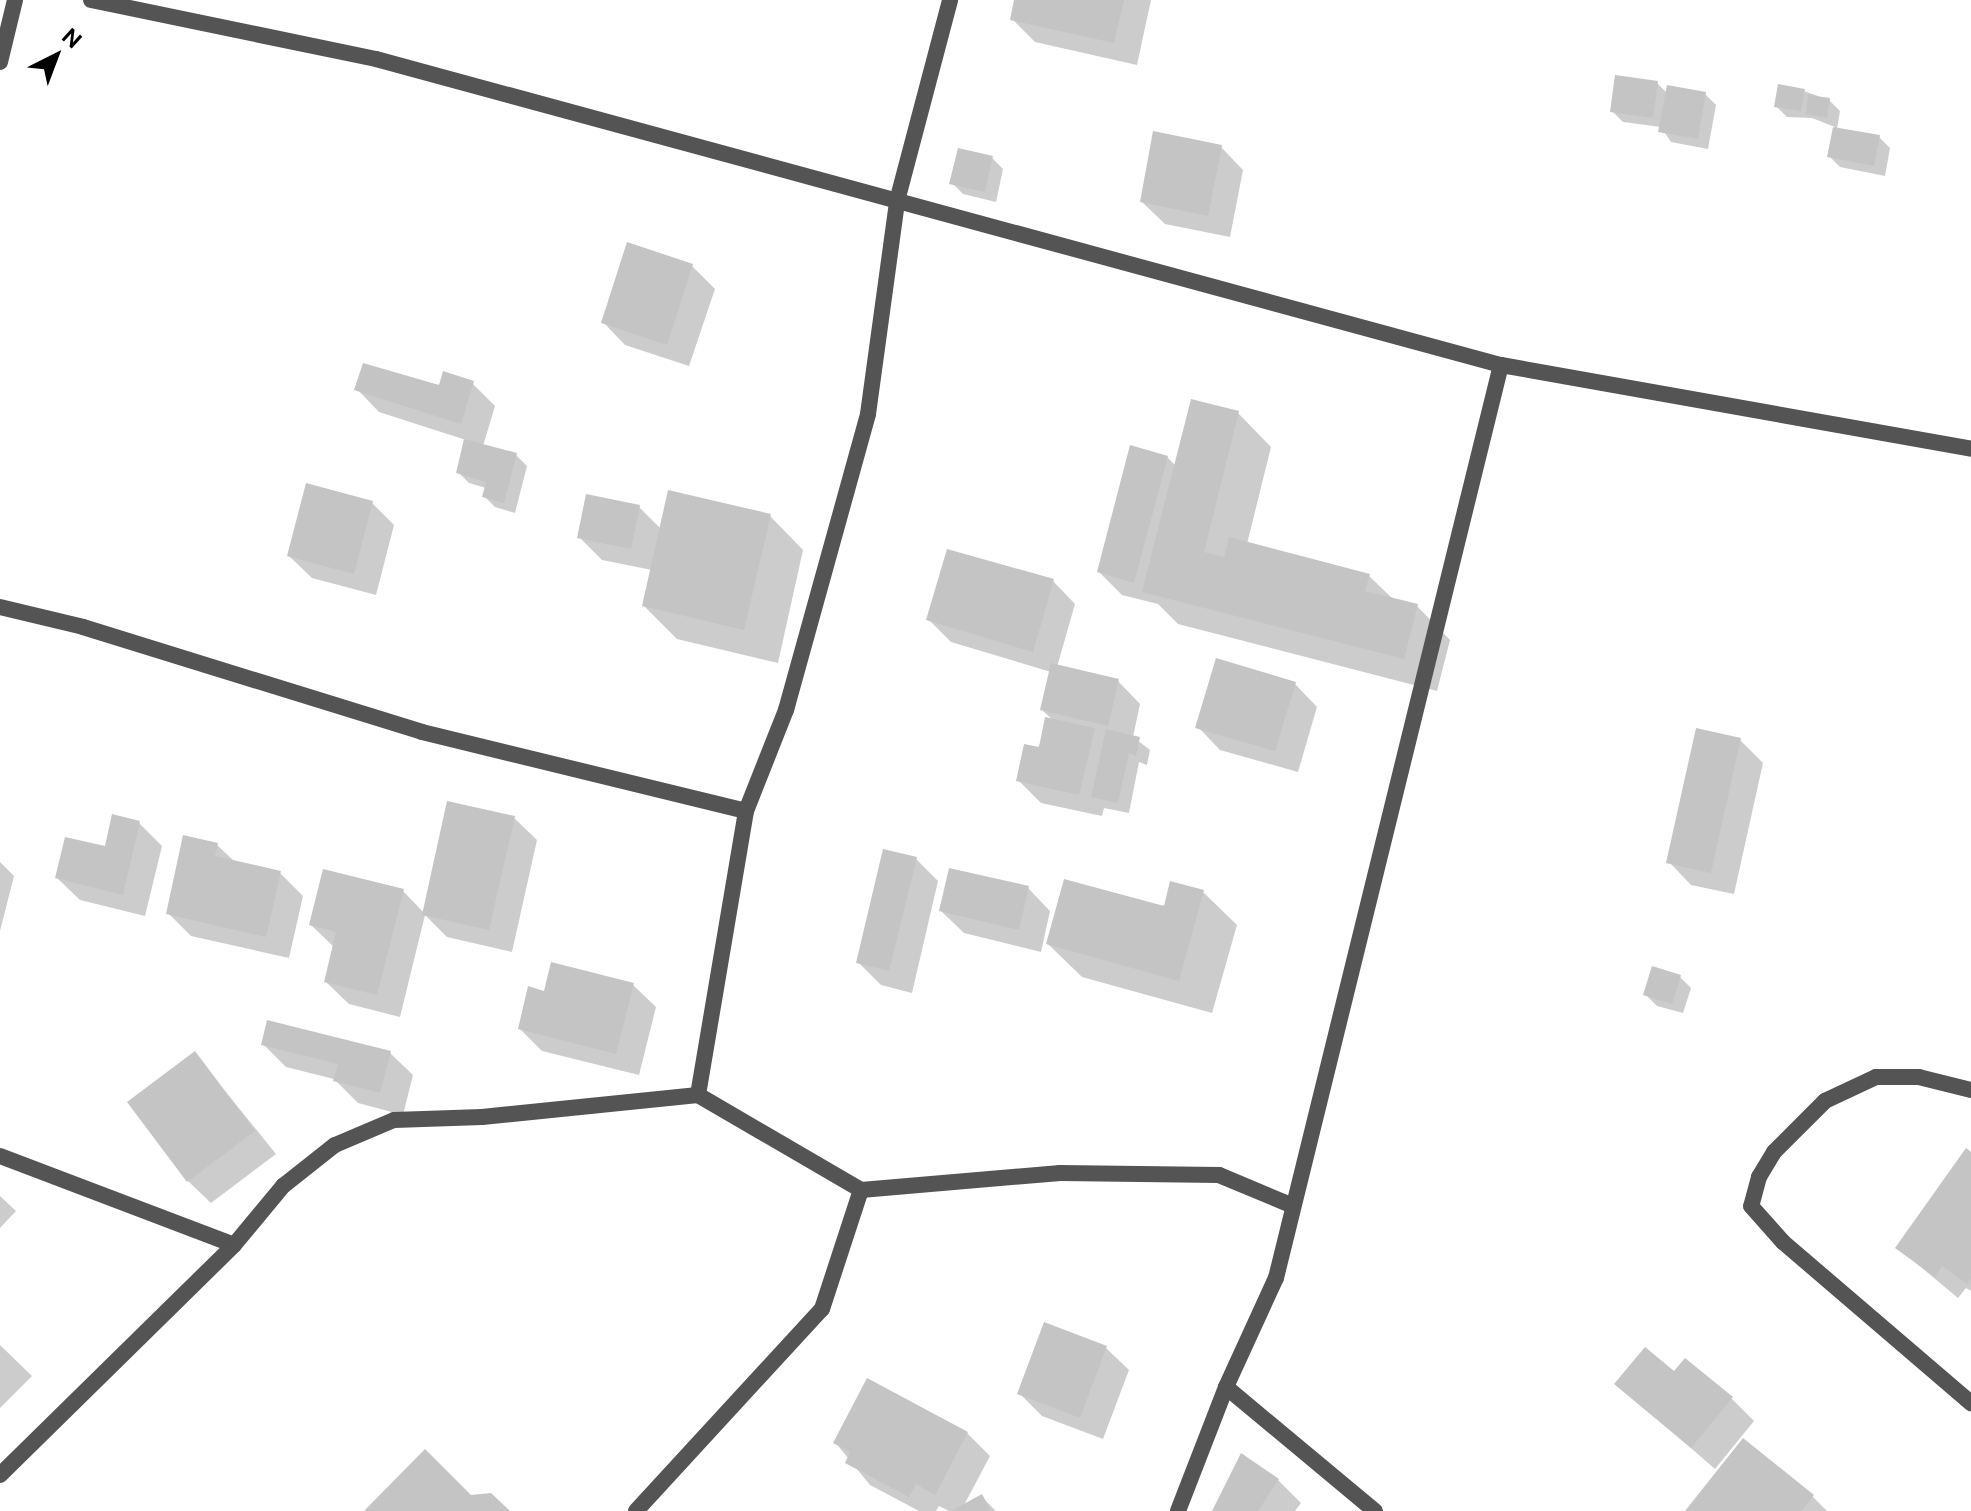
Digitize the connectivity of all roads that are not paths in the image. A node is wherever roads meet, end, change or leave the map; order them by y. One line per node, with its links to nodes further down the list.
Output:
1 (15, 0): 4 (street)
2 (91, 0): 6 (street)
3 (950, 0): 6 (street)
4 (6, 16): 5 (street)
5 (0, 62)
6 (897, 201): 7 (street); 10 (street)
7 (1501, 365): 8 (street); 15 (street)
8 (1971, 449)
9 (0, 607): 10 (street)
10 (746, 811): 12 (street)
11 (1971, 1090): 18 (street)
12 (698, 1095): 14 (street); 16 (street)
13 (0, 1156): 16 (street)
14 (861, 1190): 15 (street); 20 (street)
15 (1293, 1206): 17 (street)
16 (234, 1245): 19 (street)
17 (1226, 1387): 21 (street); 22 (street)
18 (1971, 1403)
19 (0, 1475)
20 (636, 1511)
21 (1178, 1511)
22 (1375, 1511)

